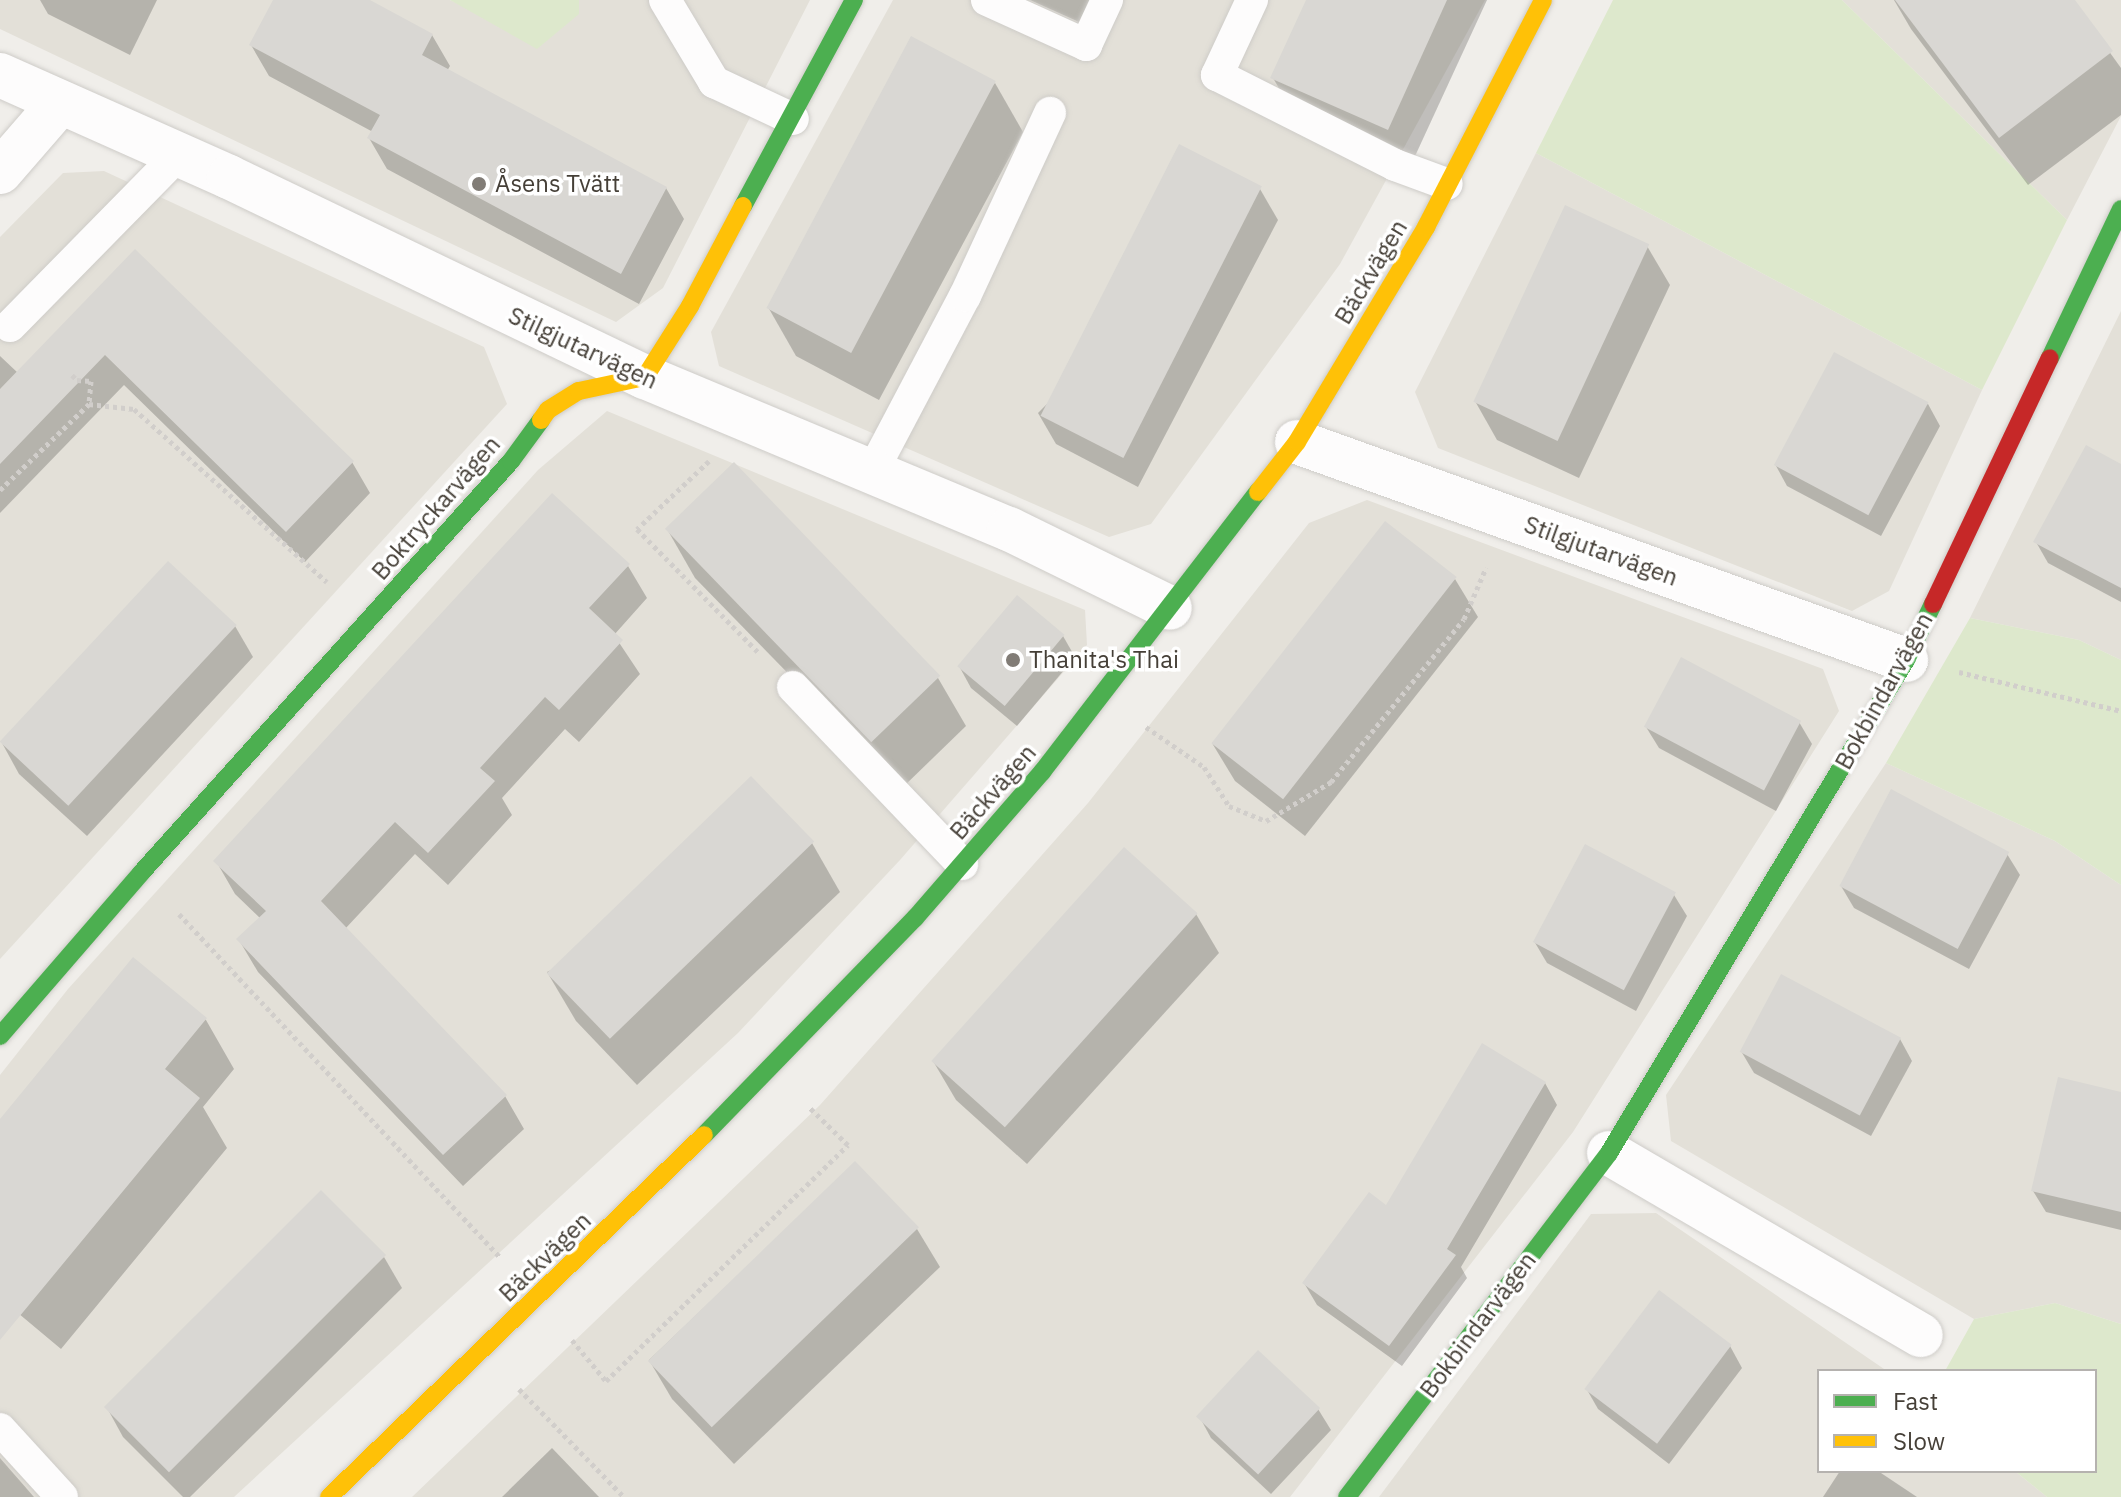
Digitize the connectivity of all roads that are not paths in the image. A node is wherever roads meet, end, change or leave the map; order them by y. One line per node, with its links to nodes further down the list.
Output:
1 (665, 0): 10 (lane)
2 (854, 0): 10 (street)
3 (987, 0): 4 (lane)
4 (1107, 0)
5 (1252, 0): 13 (lane)
6 (1543, 0): 13 (street, Bäckvägen)
7 (0, 75): 8 (street, Stilgjutarvägen)
8 (59, 104): 11 (street, Stilgjutarvägen); 12 (street)
9 (1050, 113): 18 (lane)
10 (793, 119): 16 (street)
11 (178, 155): 15 (lane); 16 (street, Stilgjutarvägen)
12 (0, 172)
13 (1447, 184): 17 (street, Bäckvägen)
14 (2121, 209): 20 (street, Bokbindarvägen)
15 (10, 326)
16 (645, 377): 18 (street, Stilgjutarvägen); 23 (street, Boktryckarvägen)
17 (1297, 442): 19 (street, Bäckvägen); 20 (street, Stilgjutarvägen)
18 (871, 474): 19 (street, Stilgjutarvägen)
19 (1170, 608): 22 (street, Bäckvägen)
20 (1906, 660): 24 (street, Bokbindarvägen)
21 (793, 687): 22 (lane)
22 (962, 864): 28 (street, Bäckvägen)
23 (0, 1036)
24 (1609, 1153): 25 (street); 29 (street, Bokbindarvägen)
25 (1921, 1335)
26 (0, 1429): 27 (lane)
27 (62, 1497)
28 (329, 1497)
29 (1347, 1497)

